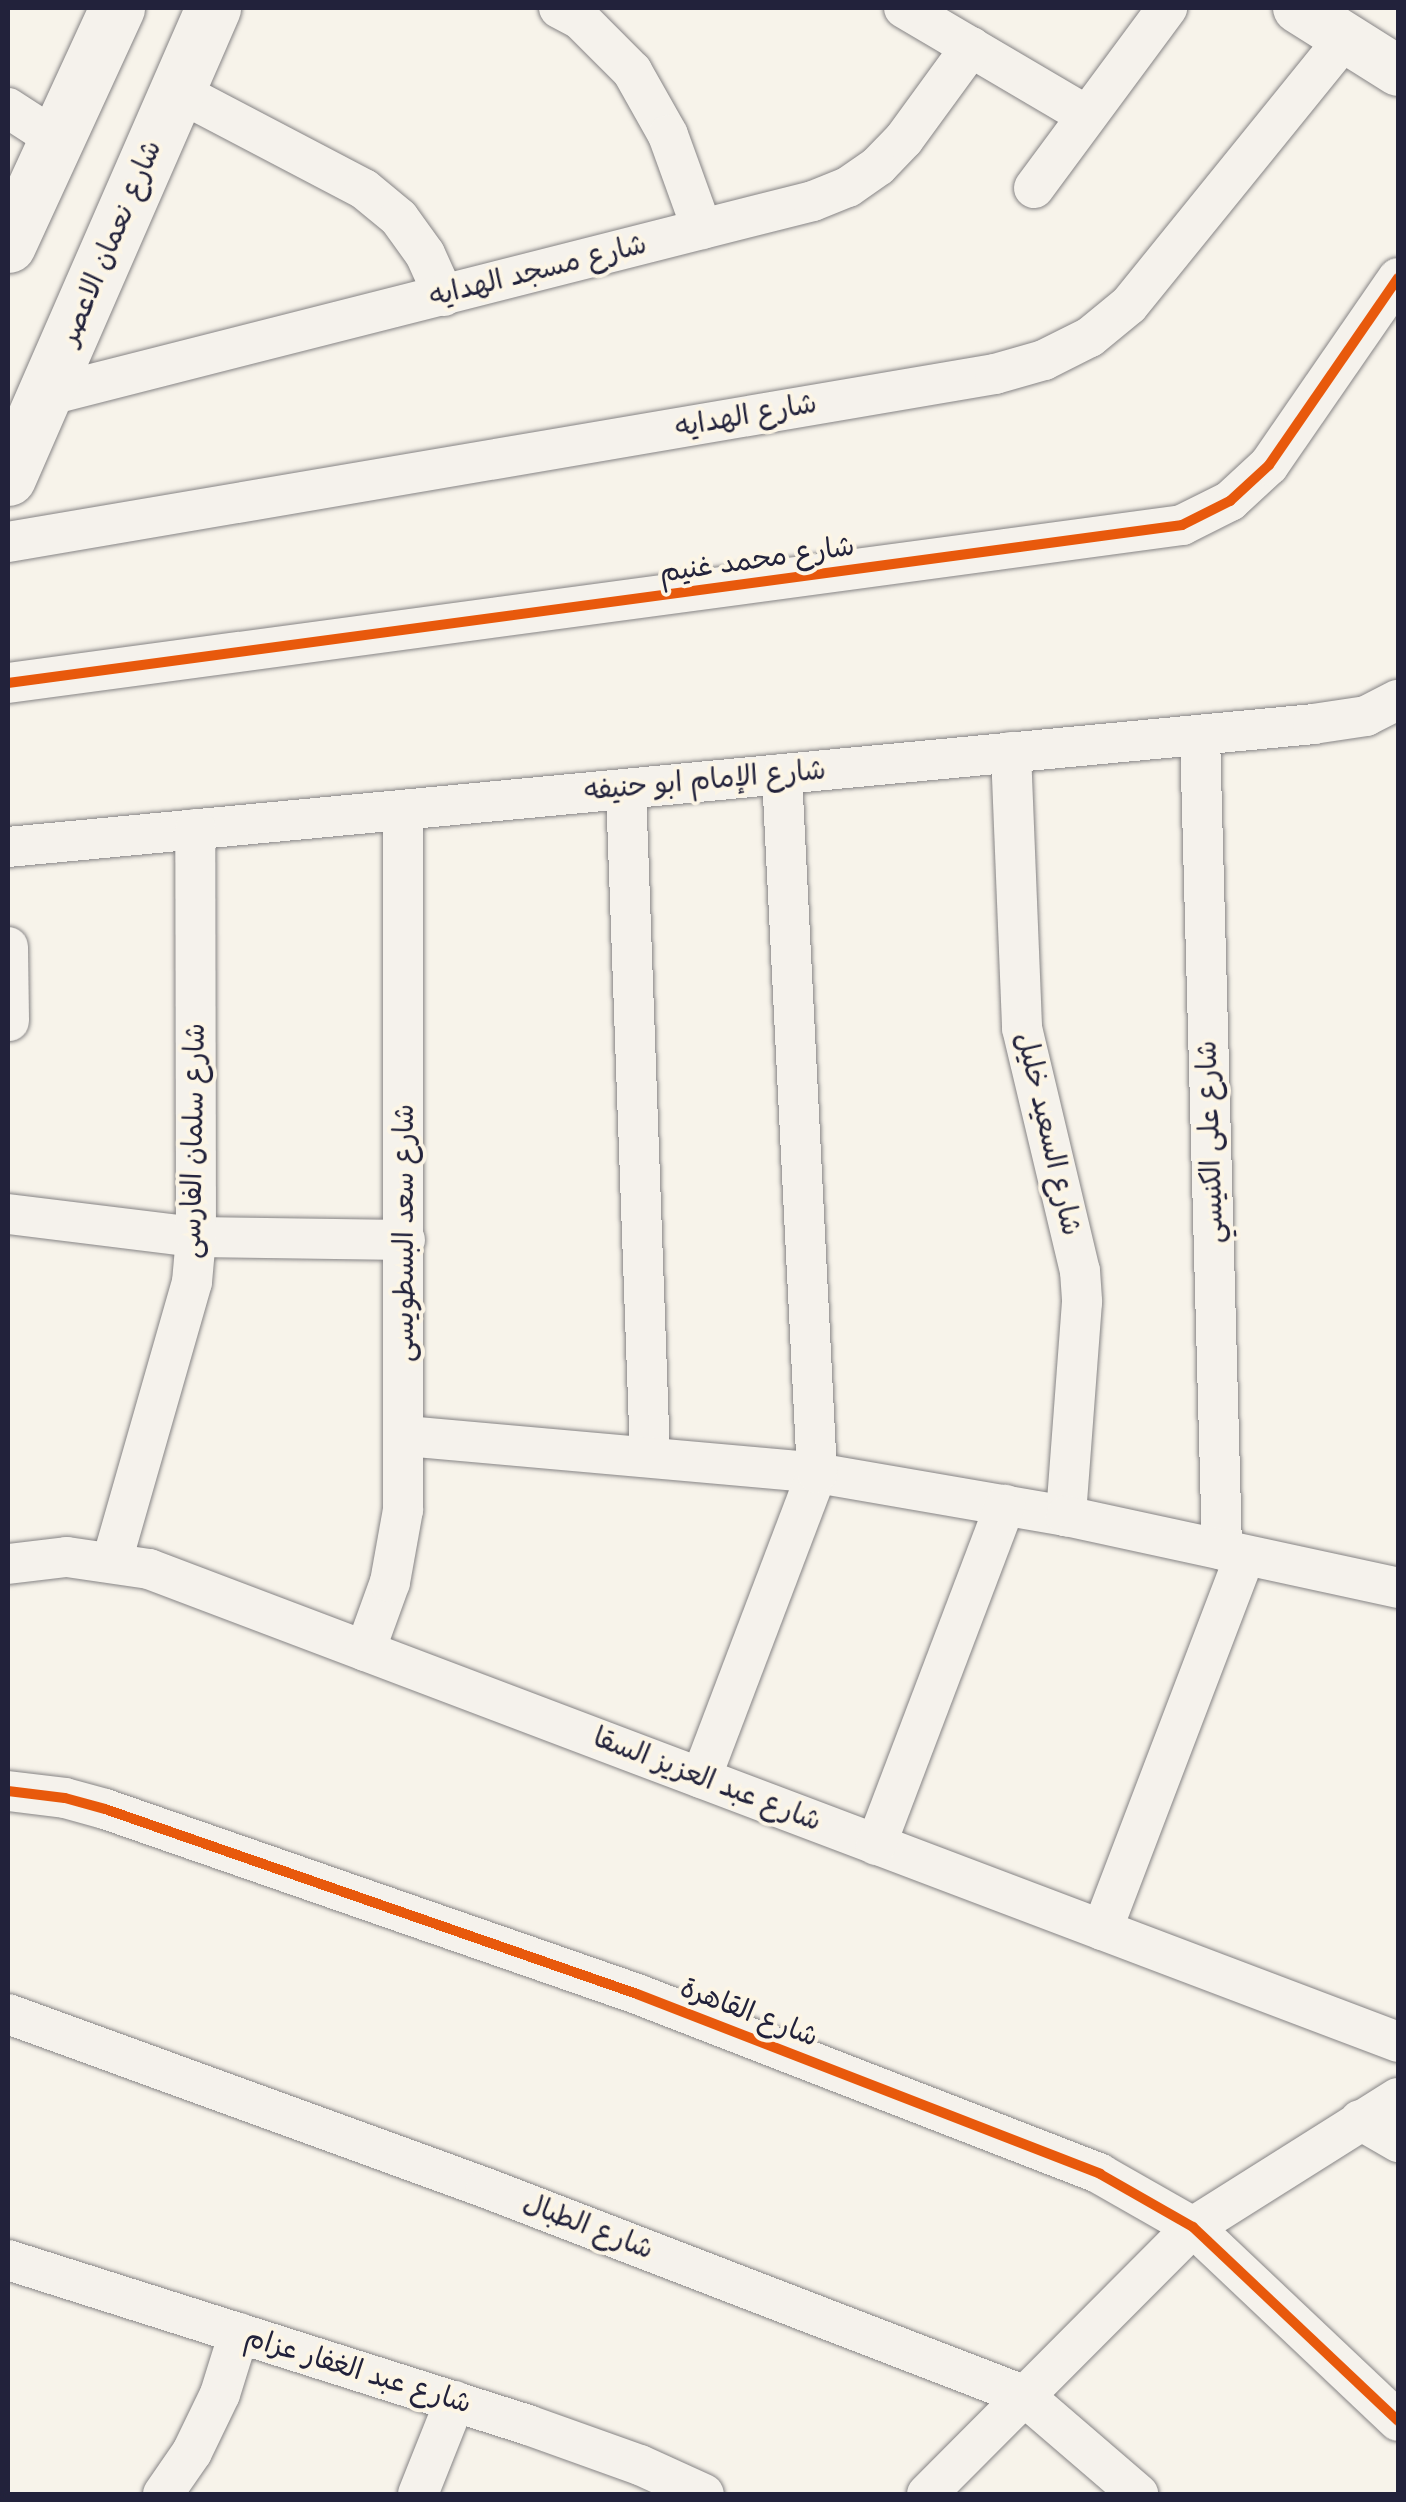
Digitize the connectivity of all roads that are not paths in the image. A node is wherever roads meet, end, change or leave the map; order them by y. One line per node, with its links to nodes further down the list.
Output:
1 (118, 8): 13 (main road)
2 (213, 8): 10 (main road, شارع نعمان الاعصر)
3 (559, 8): 15 (street)
4 (904, 8): 8 (street)
5 (1167, 8): 12 (street)
6 (1298, 8): 7 (street)
7 (1346, 37): 9 (street); 21 (street, شارع الهدايه)
8 (971, 48): 12 (street); 15 (street, شارع مسجد الهدايه)
9 (1398, 71)
10 (176, 91): 18 (street); 19 (main road, شارع نعمان الاعصر)
11 (8, 108): 13 (street)
12 (1087, 116): 14 (street)
13 (56, 140): 16 (main road)
14 (1034, 188)
15 (702, 229): 18 (street, شارع مسجد الهدايه)
16 (8, 245)
17 (1398, 278): 22 (street, شارع محمد غنيم)
18 (444, 296): 19 (street, شارع مسجد الهدايه)
19 (45, 396): 20 (main road, شارع نعمان الاعصر)
20 (8, 478)
21 (8, 542)
22 (8, 683)
23 (1398, 700): 24 (street, شارع الإمام ابو حنيفه)
24 (1200, 734): 25 (street, شارع الإمام ابو حنيفه); 41 (street, شارع على الكنيسي)
25 (1011, 752): 26 (street, شارع الإمام ابو حنيفه); 40 (street, شارع السعيد خليل)
26 (782, 774): 27 (street, شارع الإمام ابو حنيفه); 38 (street)
27 (626, 788): 28 (street, شارع الإمام ابو حنيفه); 37 (street)
28 (403, 810): 29 (street, شارع الإمام ابو حنيفه); 35 (street, شارع سعد البسطويسى)
29 (195, 829): 30 (street, شارع الإمام ابو حنيفه); 34 (street, شارع سلمان الفارسى)
30 (8, 847)
31 (8, 947): 32 (street)
32 (9, 1021)
33 (8, 1216): 34 (street)
34 (196, 1237): 35 (street); 42 (street, شارع سلمان الفارسى)
35 (405, 1240): 36 (street, شارع سعد البسطويسى)
36 (406, 1436): 37 (street); 45 (street, شارع سعد البسطويسى)
37 (650, 1456): 38 (street)
38 (817, 1473): 39 (street); 46 (street)
39 (1005, 1505): 40 (street); 48 (street)
40 (1066, 1516): 41 (street)
41 (1233, 1553): 44 (street); 49 (street)
42 (112, 1560): 43 (street, شارع عبد العزيز السقا); 45 (street, شارع عبد العزيز السقا)
43 (8, 1564)
44 (1398, 1588)
45 (365, 1651): 46 (street, شارع عبد العزيز السقا)
46 (701, 1778): 48 (street, شارع عبد العزيز السقا)
47 (8, 1791): 55 (street, شارع القاهرة)
48 (876, 1845): 49 (street, شارع عبد العزيز السقا)
49 (1102, 1930): 51 (street, شارع عبد العزيز السقا)
50 (8, 2014): 58 (street, شارع الطبال)
51 (1398, 2042)
52 (1398, 2098): 53 (street)
53 (1360, 2120): 54 (street); 55 (street)
54 (1398, 2142)
55 (1192, 2227): 58 (street); 60 (street, شارع القاهرة)
56 (8, 2260): 57 (street, شارع عبد الغفار عزام)
57 (239, 2333): 59 (street, شارع عبد الغفار عزام); 61 (street)
58 (1024, 2395): 64 (street); 65 (street, شارع الطبال)
59 (455, 2401): 62 (street); 63 (street, شارع عبد الغفار عزام)
60 (1398, 2420)
61 (163, 2494)
62 (418, 2494)
63 (704, 2494)
64 (926, 2494)
65 (1138, 2494)

